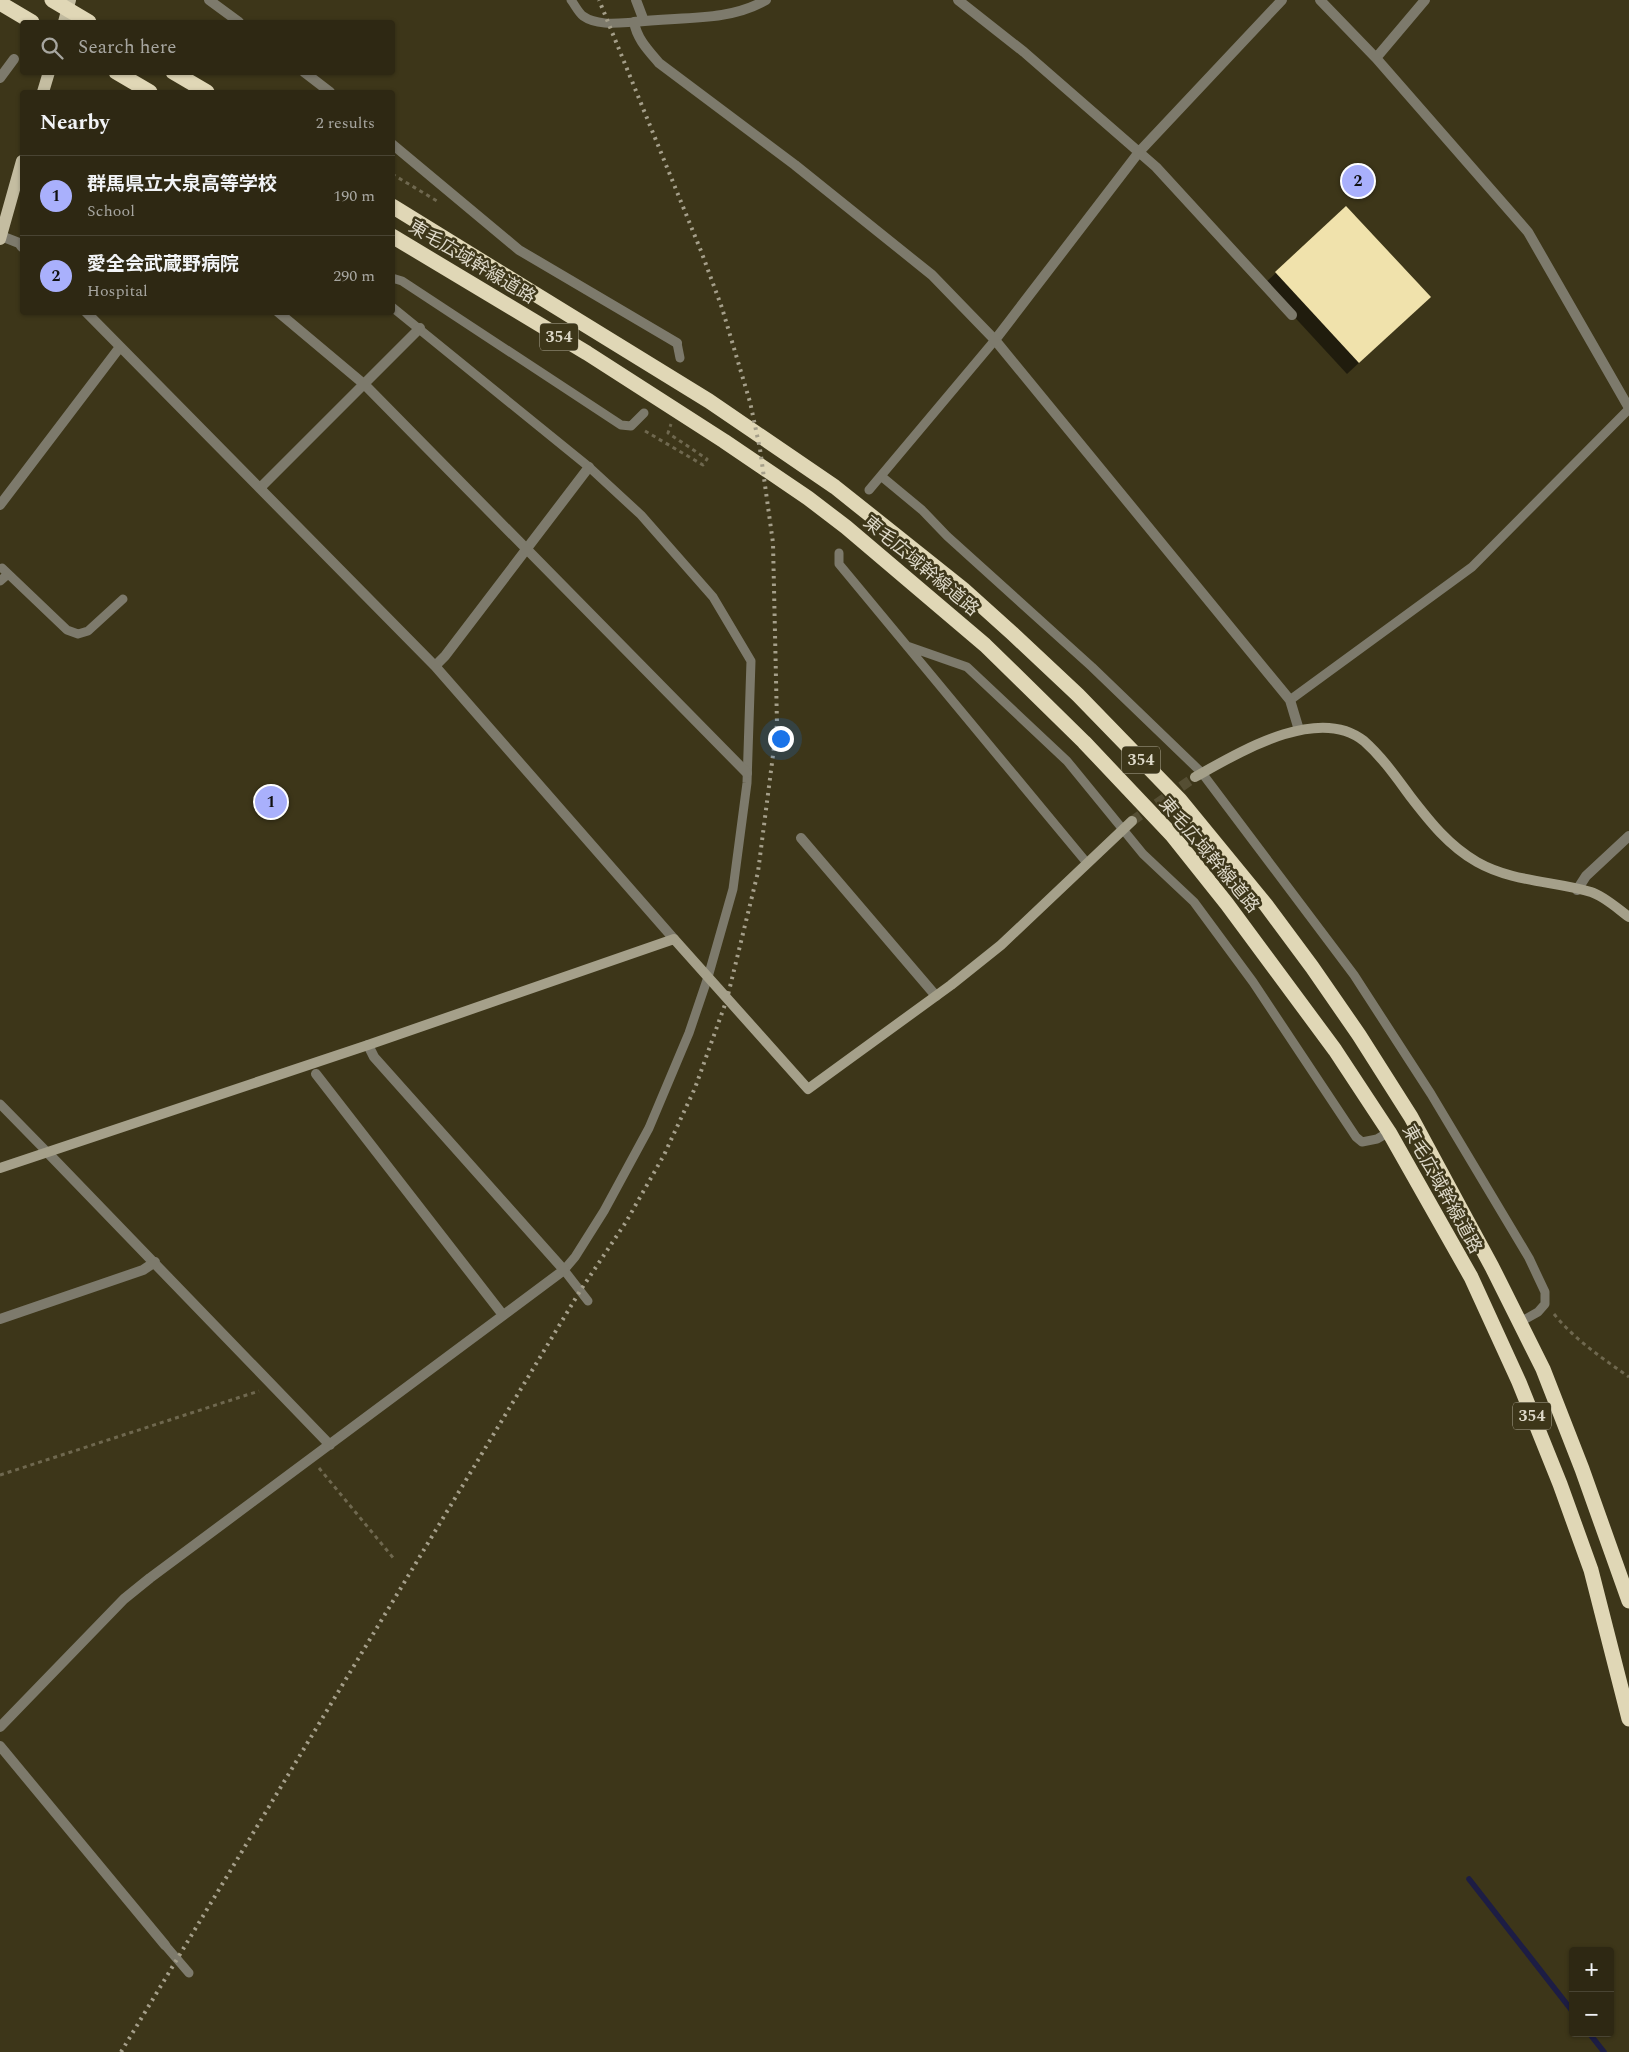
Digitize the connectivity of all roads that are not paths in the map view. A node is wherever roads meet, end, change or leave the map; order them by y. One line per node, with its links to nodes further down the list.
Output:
1 (52, 0): 11 (highway)
2 (209, 0): 14 (street)
3 (571, 0): 15 (lane)
4 (636, 0): 15 (street)
5 (766, 0): 15 (street)
6 (958, 0): 28 (street)
7 (1282, 0): 28 (street)
8 (1320, 0): 16 (street)
9 (1425, 0): 16 (street)
10 (0, 3): 12 (highway)
11 (67, 11): 13 (highway)
12 (29, 20)
13 (85, 20)
14 (236, 20)
15 (639, 21): 41 (street)
16 (1376, 58): 46 (street)
17 (14, 59): 22 (street)
18 (48, 75): 23 (main road)
19 (121, 75): 24 (highway)
20 (178, 75): 25 (highway)
21 (307, 75): 26 (street)
22 (0, 78)
23 (44, 90)
24 (147, 90)
25 (204, 90)
26 (325, 90)
27 (395, 147): 42 (street)
28 (1139, 152): 39 (street); 41 (street)
29 (20, 166): 31 (main road)
30 (395, 208): 84 (highway, 東毛広域幹線道路 / 354)
31 (4, 209): 32 (main road)
32 (0, 237): 34 (street)
33 (395, 238): 76 (highway, 東毛広域幹線道路 / 354)
34 (20, 245)
35 (395, 279): 47 (lane)
36 (395, 308): 40 (lane)
37 (89, 315): 43 (street)
38 (282, 315): 45 (street)
39 (1292, 315)
40 (420, 328): 45 (street); 48 (lane)
41 (995, 340): 49 (lane); 59 (street)
42 (677, 343): 44 (lane)
43 (120, 347): 50 (street); 52 (street)
44 (680, 358)
45 (365, 385): 50 (street); 53 (street)
46 (1629, 409): 59 (lane)
47 (644, 413)
48 (589, 467): 53 (street); 61 (lane)
49 (881, 476): 51 (lane); 62 (lane)
50 (260, 488): 58 (street)
51 (869, 490)
52 (0, 505)
53 (526, 549): 58 (street); 61 (street)
54 (839, 553): 57 (lane)
55 (0, 581): 56 (lane)
56 (123, 598)
57 (907, 646): 64 (lane); 67 (lane)
58 (435, 666): 70 (street)
59 (1290, 700): 60 (street)
60 (1299, 730): 62 (street); 68 (street)
61 (747, 772): 71 (lane)
62 (1199, 775): 84 (lane)
63 (1132, 821): 64 (street)
64 (1123, 830): 67 (street); 76 (lane)
65 (1629, 836): 68 (street)
66 (801, 838): 72 (street)
67 (1088, 863): 72 (street)
68 (1577, 890): 69 (street)
69 (1629, 917)
70 (674, 939): 71 (street); 73 (street)
71 (708, 977): 72 (street); 80 (lane)
72 (936, 996)
73 (368, 1045): 77 (street); 80 (street)
74 (316, 1074): 82 (street)
75 (0, 1104): 77 (lane)
76 (1389, 1132): 87 (highway, 東毛広域幹線道路 / 354)
77 (47, 1152): 78 (street); 79 (street)
78 (0, 1168)
79 (155, 1262): 83 (street); 85 (street)
80 (564, 1270): 81 (lane); 82 (street)
81 (588, 1301)
82 (503, 1315): 85 (street)
83 (0, 1319)
84 (1520, 1322): 86 (highway, 東毛広域幹線道路 / 354)
85 (330, 1445): 88 (street)
86 (1629, 1601)
87 (1629, 1719)
88 (0, 1727)
89 (0, 1746): 90 (street)
90 (165, 1945): 91 (lane)
91 (189, 1973)

